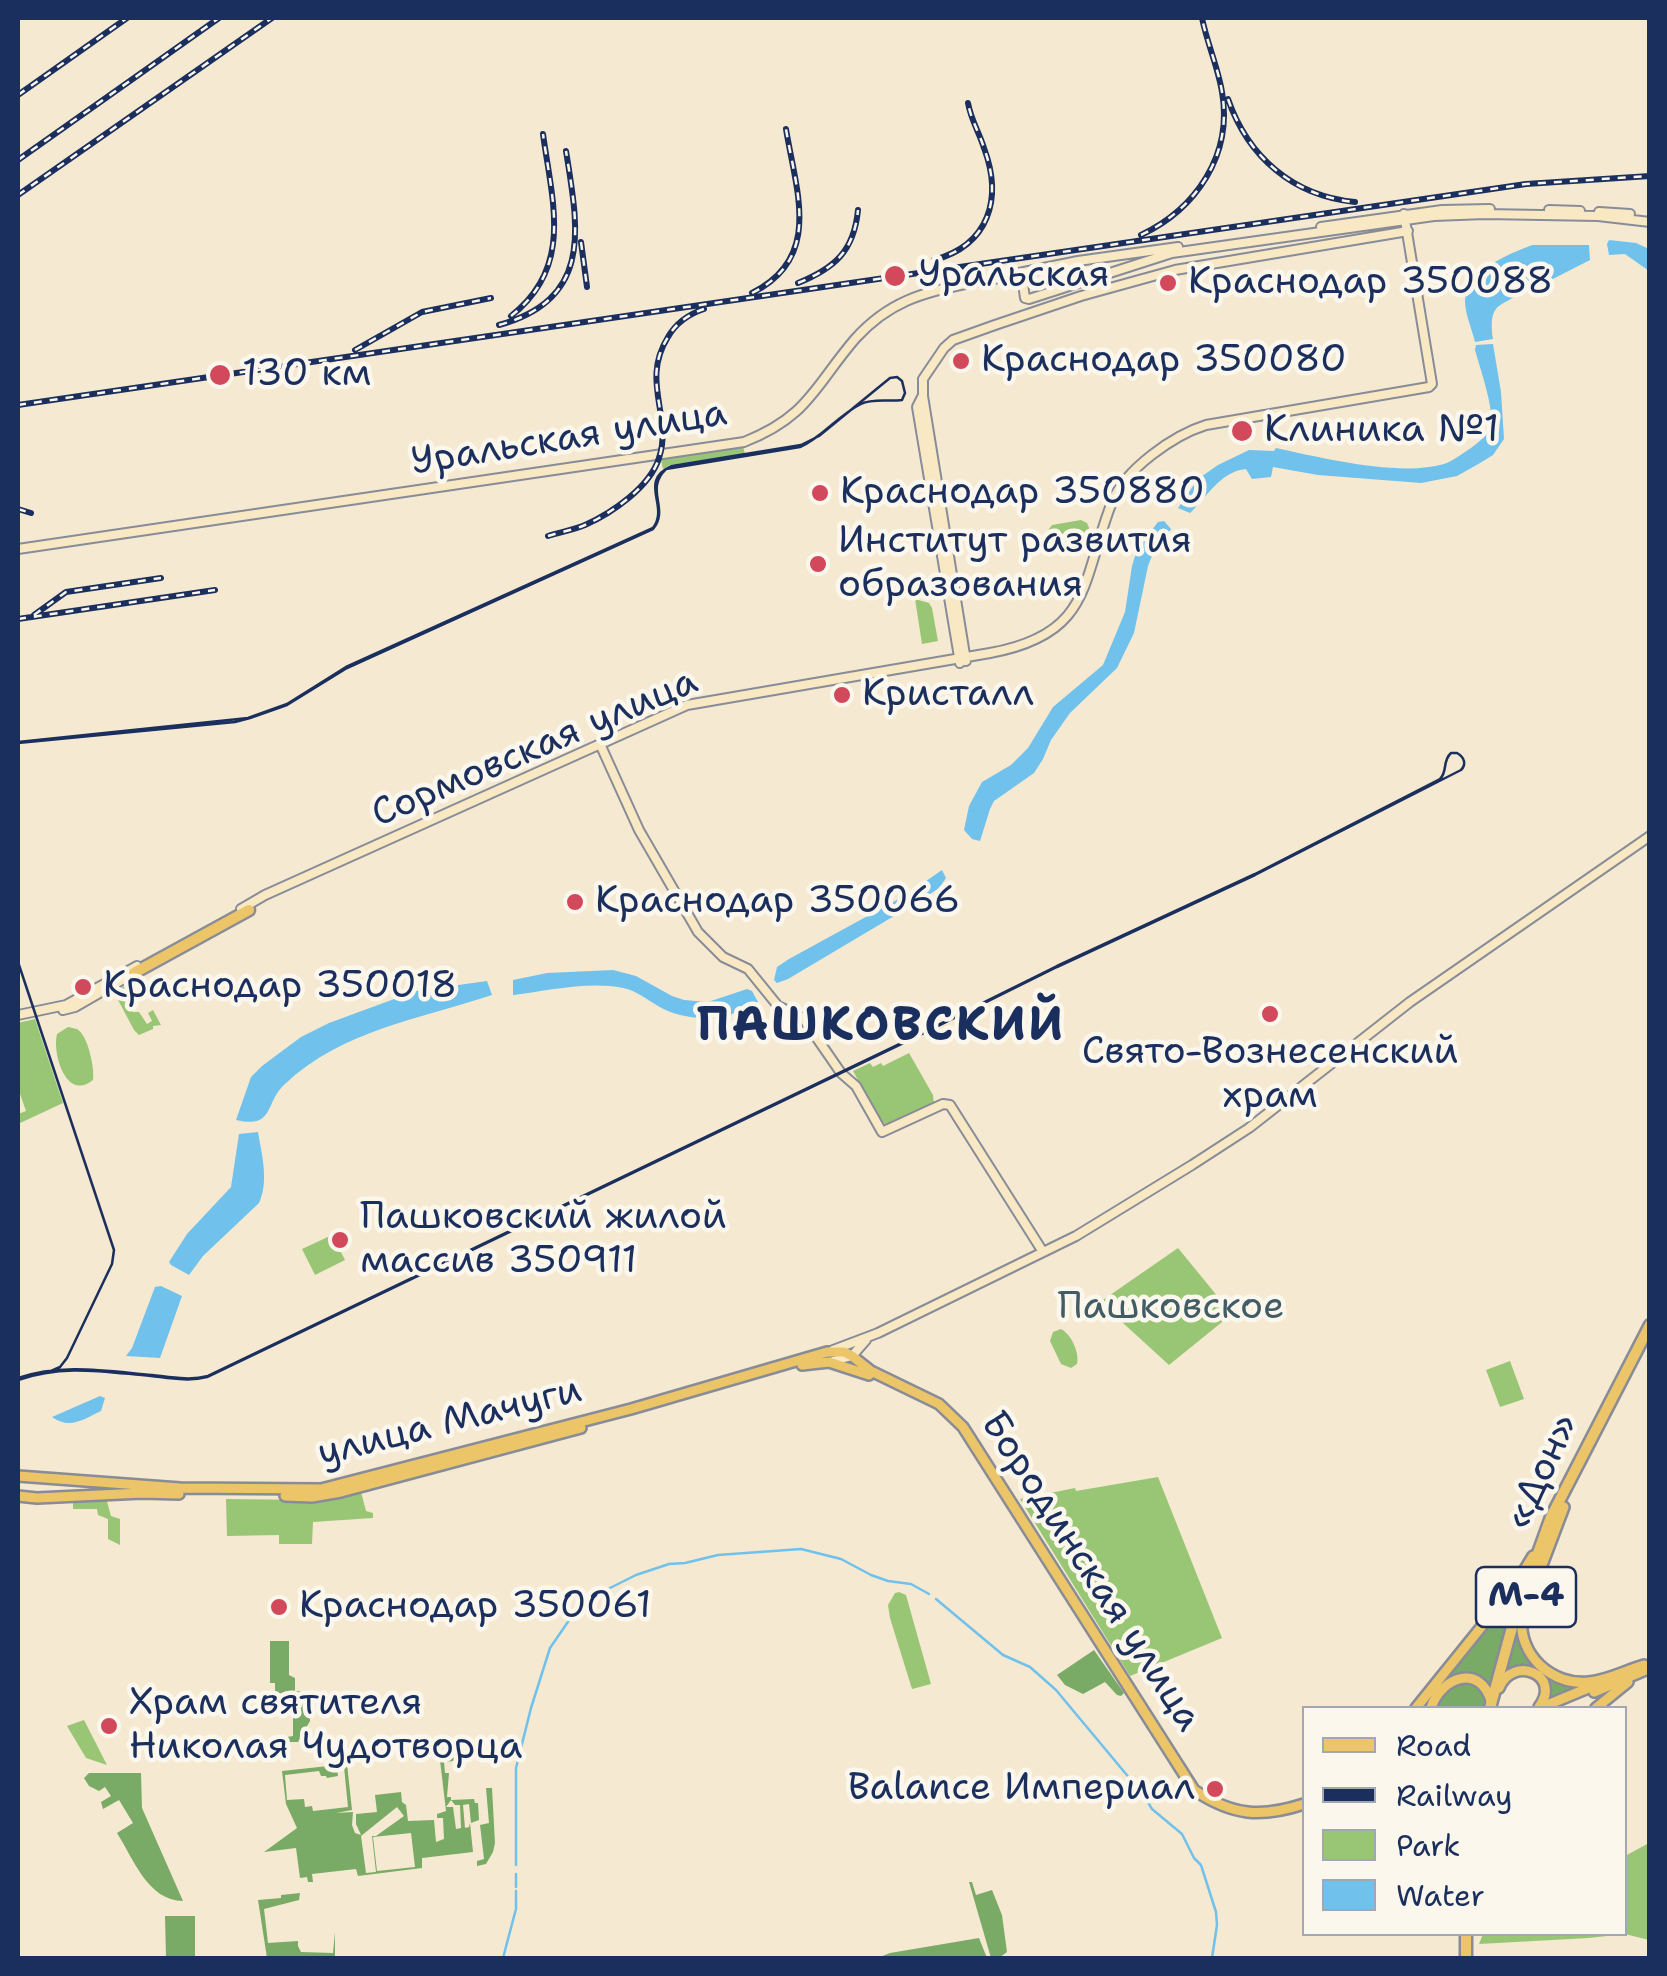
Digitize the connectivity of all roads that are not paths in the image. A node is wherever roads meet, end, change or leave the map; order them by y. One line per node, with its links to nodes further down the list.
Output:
1 (1650, 220): 2 (main road, Уральская улица)
2 (1407, 225): 3 (main road, Уральская улица); 6 (main road, Сормовская улица); 6 (main road, Уральская улица)
3 (1186, 248): 4 (main road, Уральская улица); 4 (main road, Уральская улица)
4 (1016, 275): 5 (main road, Уральская улица)
5 (18, 549)
6 (963, 660): 7 (main road, Сормовская улица)
7 (601, 745): 9 (main road, Сормовская улица); 11 (main road, Сормовская улица); 12 (main road)
8 (1650, 836): 12 (main road)
9 (249, 910): 10 (highway, Сормовская улица)
10 (134, 974): 11 (main road, Сормовская улица)
11 (18, 1016)
12 (1043, 1252): 14 (main road)
13 (1650, 1325): 28 (highway, «Дон» / М-4)
14 (878, 1333): 16 (main road); 18 (main road)
15 (1650, 1338): 27 (highway, «Дон» / М-4)
16 (865, 1341): 17 (main road); 19 (main road)
17 (852, 1356): 18 (main road, Бородинская улица); 19 (main road, Бородинская улица)
18 (829, 1357): 20 (main road, улица Мачуги); 41 (main road, Бородинская улица)
19 (871, 1371): 41 (main road, Бородинская улица)
20 (537, 1436): 23 (main road, улица Мачуги); 25 (main road, улица Мачуги)
21 (18, 1476): 22 (main road, улица Мачуги)
22 (41, 1480): 23 (main road, улица Мачуги); 26 (main road)
23 (76, 1482): 25 (main road)
24 (18, 1496): 26 (main road, улица Мачуги)
25 (82, 1496): 26 (main road, улица Мачуги)
26 (53, 1497)
27 (1564, 1507): 29 (main road); 30 (highway, «Дон» / М-4)
28 (1551, 1517): 31 (main road); 33 (highway, «Дон» / М-4)
29 (1648, 1666): 37 (main road); 38 (main road); 39 (main road)
30 (1498, 1691): 34 (highway, «Дон» / М-4); 36 (main road)
31 (1418, 1706)
32 (1433, 1706): 35 (main road)
33 (1492, 1706)
34 (1492, 1706)
35 (1492, 1706)
36 (1540, 1706)
37 (1543, 1706)
38 (1559, 1706)
39 (1598, 1706)
40 (1302, 1806): 41 (main road)
41 (1237, 1813)

